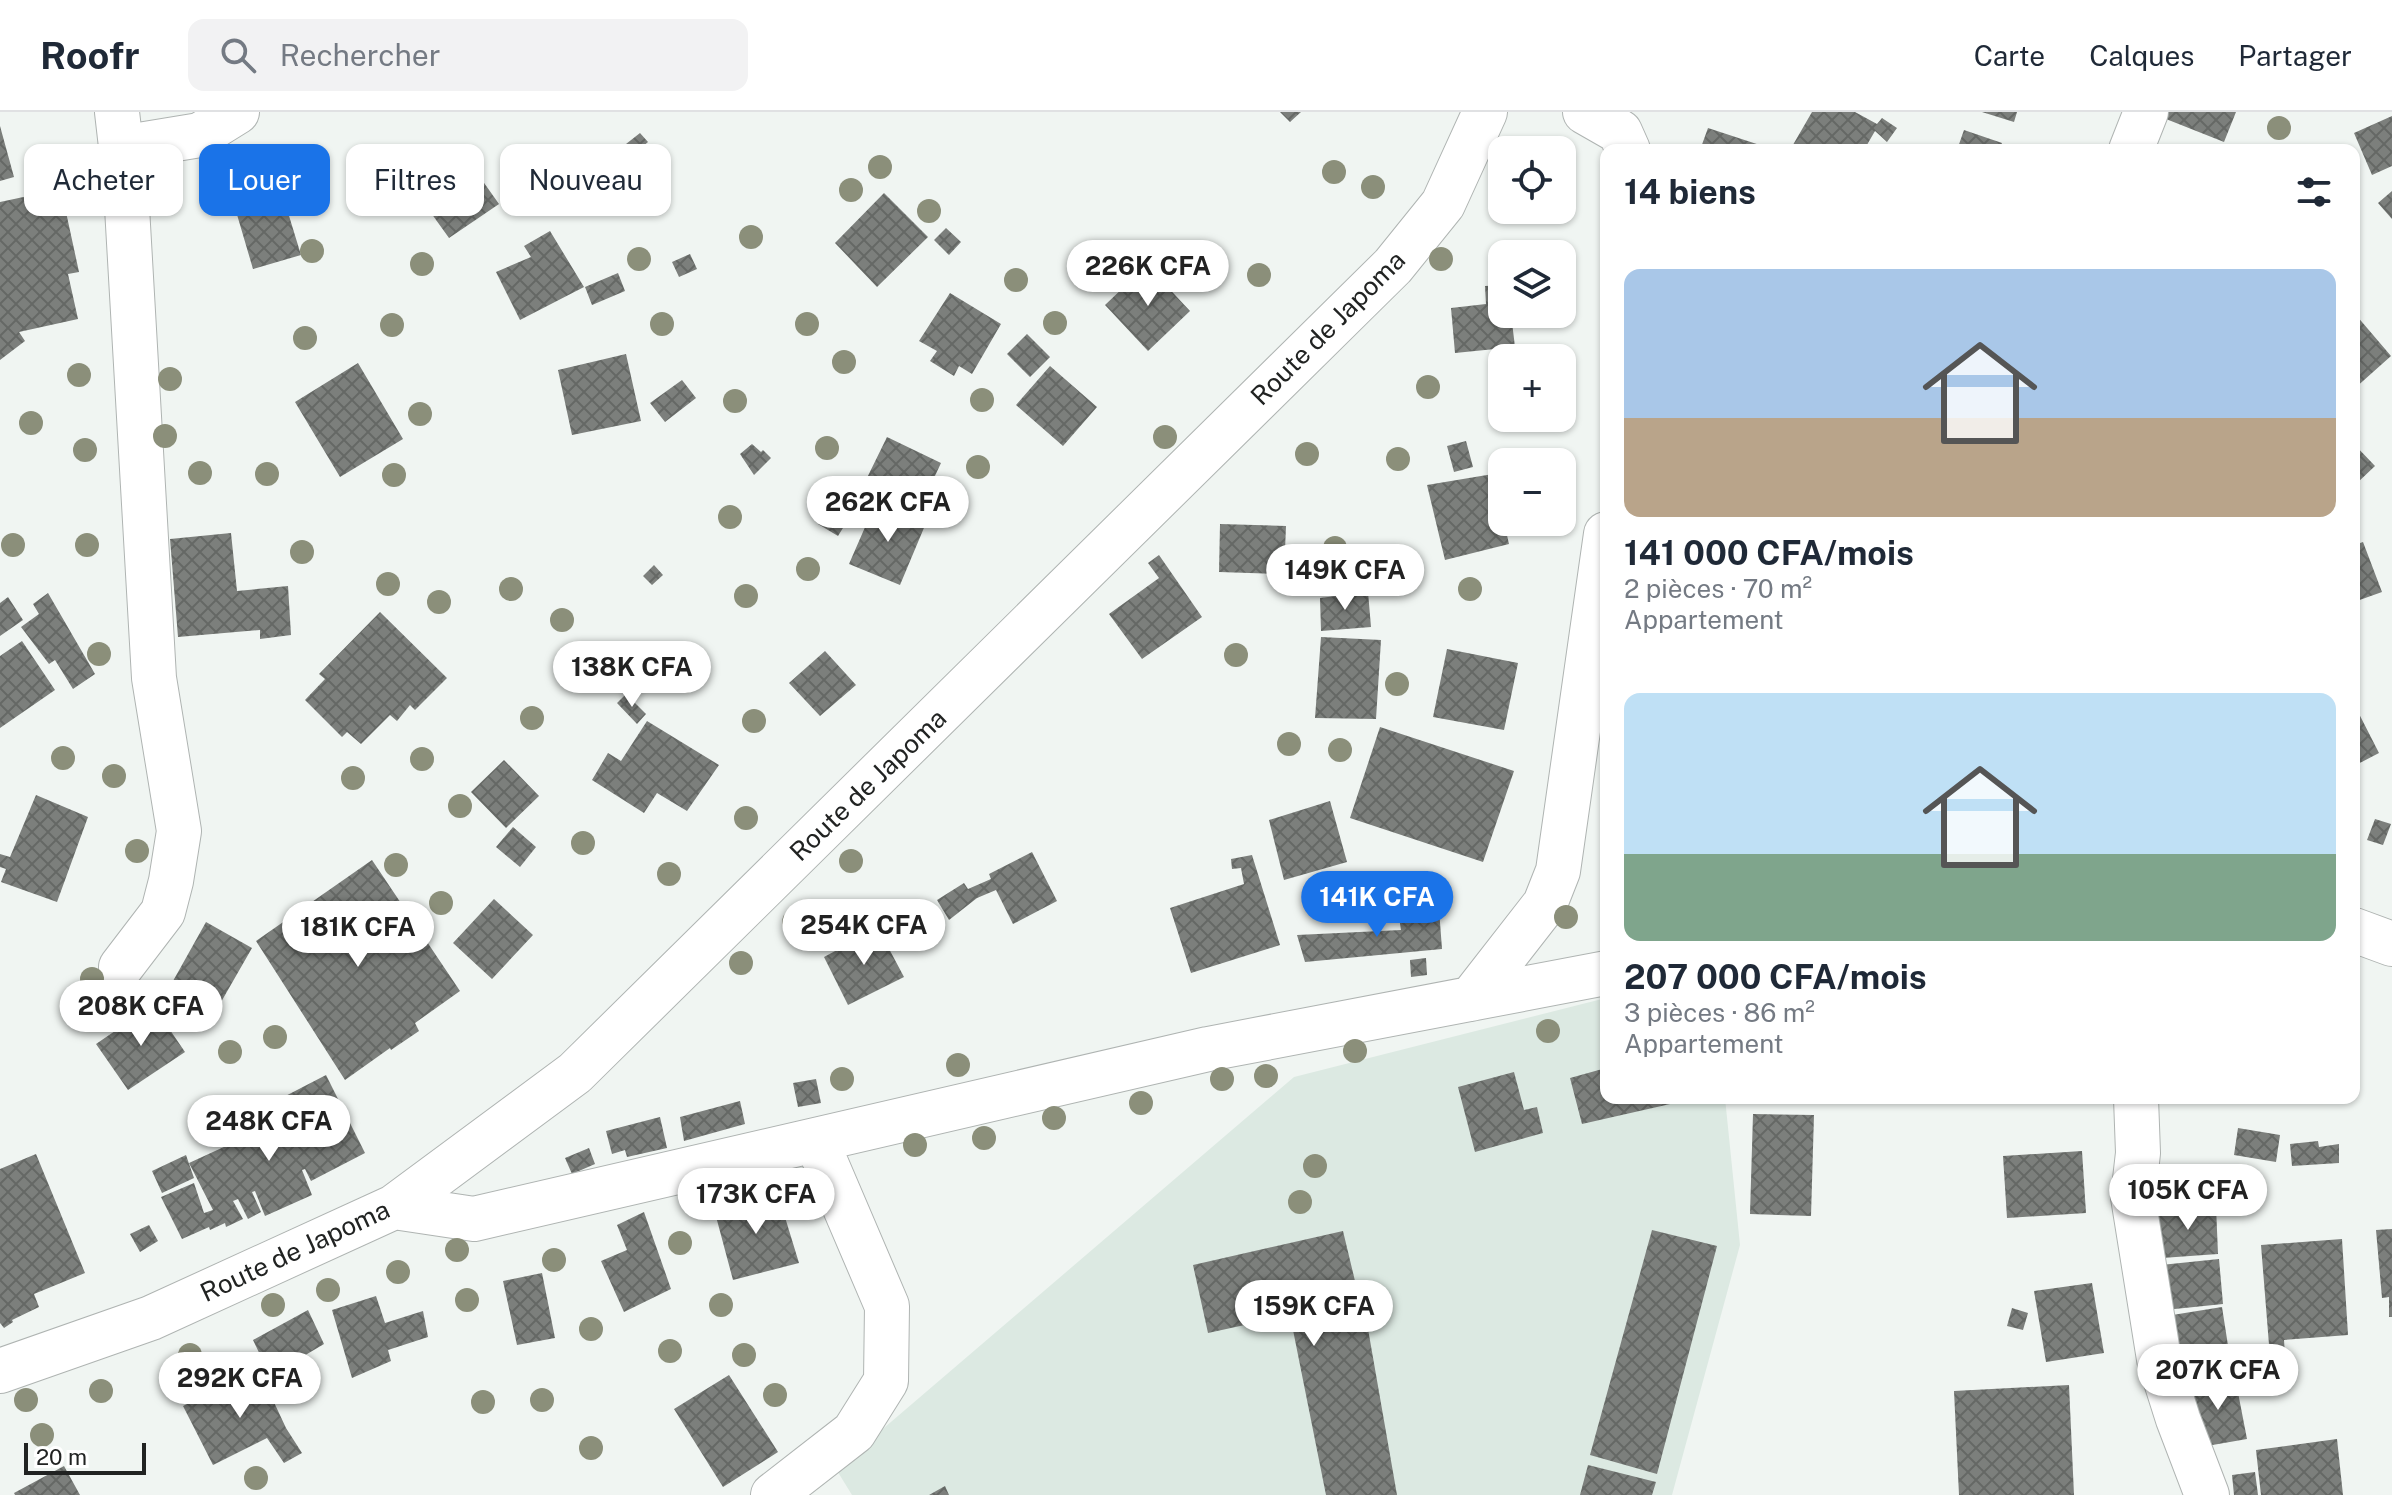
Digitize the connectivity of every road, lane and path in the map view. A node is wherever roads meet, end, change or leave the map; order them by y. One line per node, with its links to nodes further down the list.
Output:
1 (237, 112): 5 (street)
2 (1485, 112): 16 (street, Route de Japoma)
3 (1585, 112): 6 (street)
4 (2146, 112): 7 (street)
5 (119, 130): 11 (street)
6 (1625, 144)
7 (2133, 144)
8 (1600, 576): 13 (street)
9 (2360, 932): 10 (street)
10 (2392, 944)
11 (121, 967)
12 (1600, 974): 13 (street)
13 (1471, 999): 15 (street)
14 (2136, 1104): 19 (street)
15 (816, 1140): 16 (street); 18 (street)
16 (394, 1207): 17 (street, Route de Japoma)
17 (0, 1371)
18 (773, 1495)
19 (2207, 1495)

